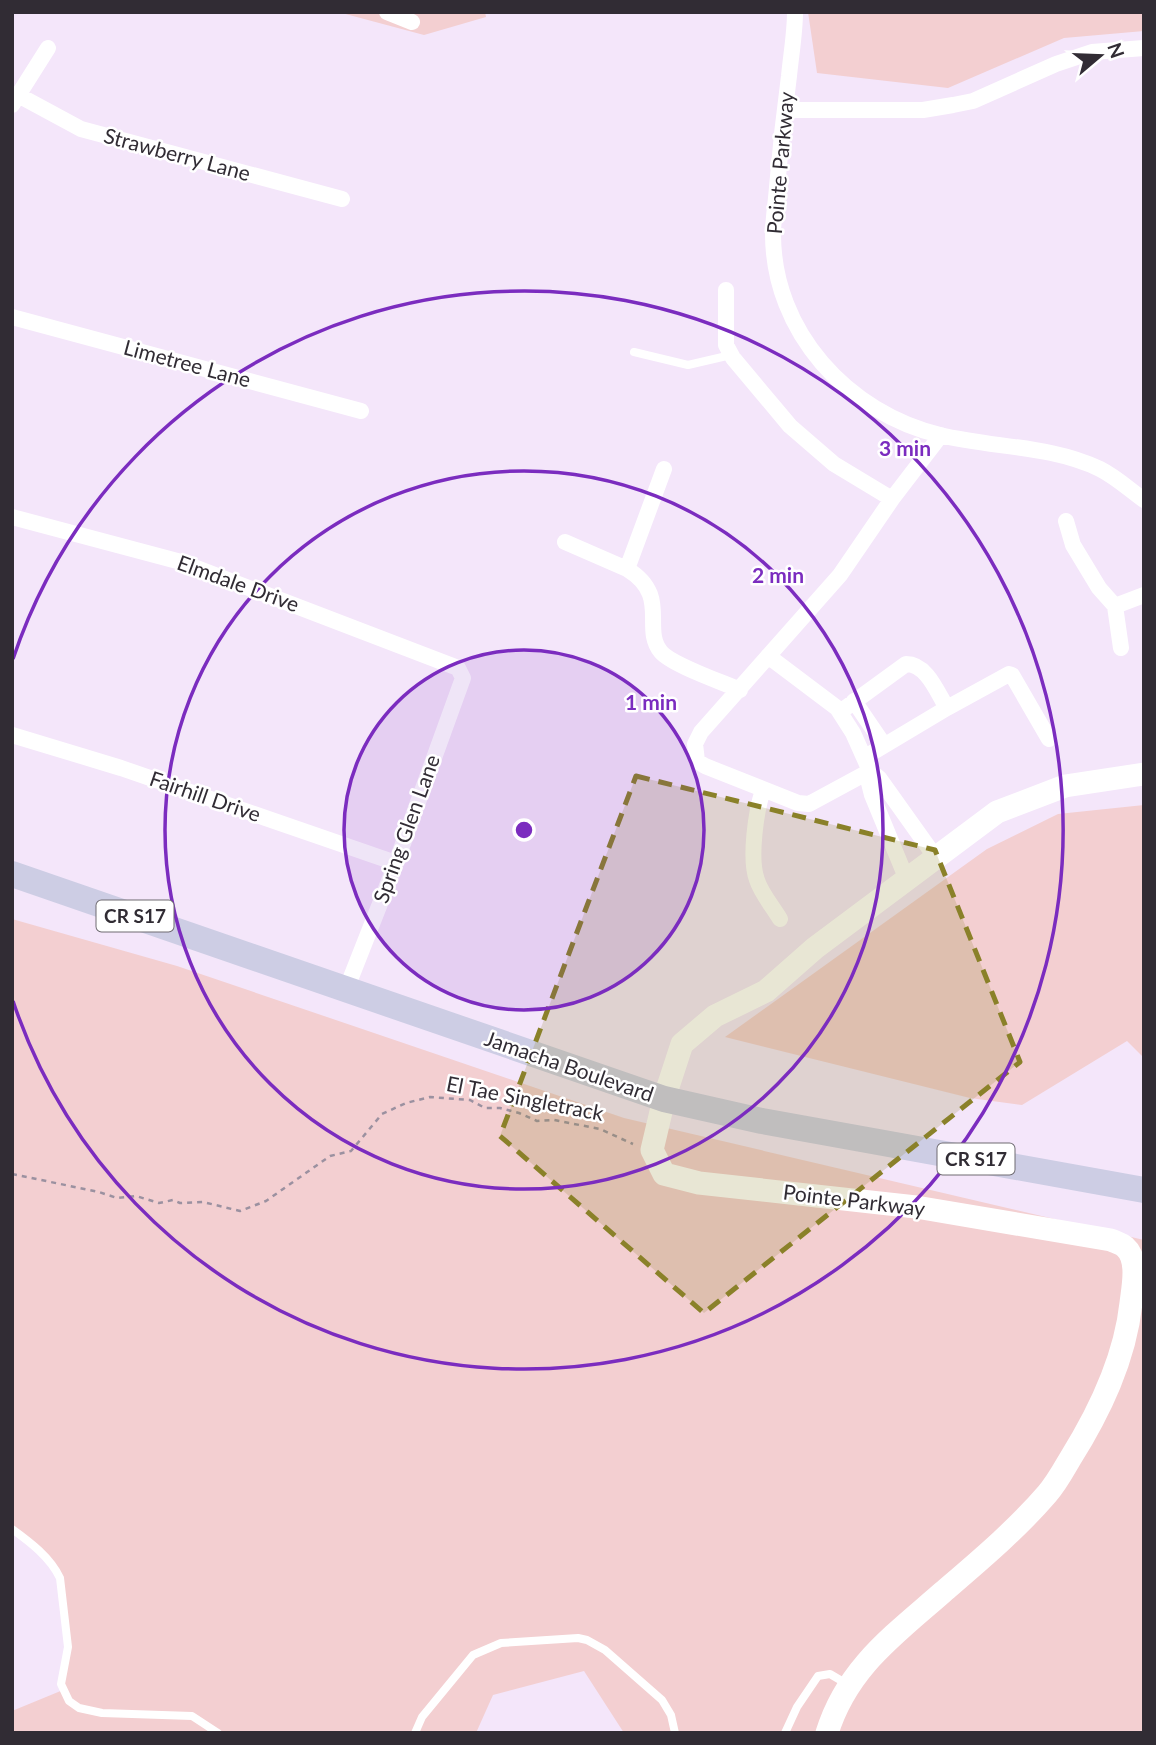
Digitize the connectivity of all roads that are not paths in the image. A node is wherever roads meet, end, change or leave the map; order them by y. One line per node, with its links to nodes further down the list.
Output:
1 (387, 12): 3 (street)
2 (795, 12): 7 (street, Pointe Parkway)
3 (412, 22)
4 (48, 48): 6 (street)
5 (1144, 48): 7 (street)
6 (15, 100): 8 (street, Strawberry Lane)
7 (785, 110): 14 (street, Pointe Parkway)
8 (342, 199)
9 (726, 290): 12 (street)
10 (12, 317): 13 (street, Limetree Lane)
11 (634, 352): 12 (lane)
12 (731, 355): 16 (street)
13 (361, 411)
14 (942, 435): 16 (street); 17 (street, Pointe Parkway)
15 (664, 469): 21 (street)
16 (892, 499): 25 (street)
17 (1144, 500)
18 (12, 517): 26 (street, Elmdale Drive)
19 (1066, 521): 23 (street)
20 (565, 542): 21 (street)
21 (627, 569): 27 (street)
22 (1144, 595): 23 (street)
23 (1115, 606): 24 (street)
24 (1121, 648)
25 (768, 656): 27 (street); 30 (street)
26 (458, 668): 40 (street, Spring Glen Lane)
27 (740, 690): 36 (street)
28 (855, 701): 29 (street); 30 (street); 33 (street)
29 (947, 708): 32 (street); 33 (street)
30 (839, 712): 34 (street)
31 (12, 734): 40 (street, Fairhill Drive)
32 (1049, 739)
33 (884, 745): 34 (street)
34 (867, 764): 36 (street); 37 (street); 38 (street)
35 (1144, 774): 39 (street)
36 (763, 790): 43 (street)
37 (899, 806): 38 (street); 39 (street)
38 (882, 819): 42 (street)
39 (936, 858): 42 (street)
40 (396, 863): 44 (street, Spring Glen Lane)
41 (12, 874): 44 (main road, Jamacha Boulevard / CR S17)
42 (907, 880): 45 (street)
43 (780, 919)
44 (346, 990): 45 (main road, Jamacha Boulevard / CR S17)
45 (664, 1099): 46 (main road, Jamacha Boulevard / CR S17); 48 (street, Pointe Parkway)
46 (1144, 1190)
47 (12, 1529): 49 (lane)
48 (849, 1685): 52 (lane); 53 (street, Pointe Parkway)
49 (218, 1733)
50 (415, 1733): 51 (lane)
51 (675, 1733)
52 (785, 1733)
53 (827, 1733)

